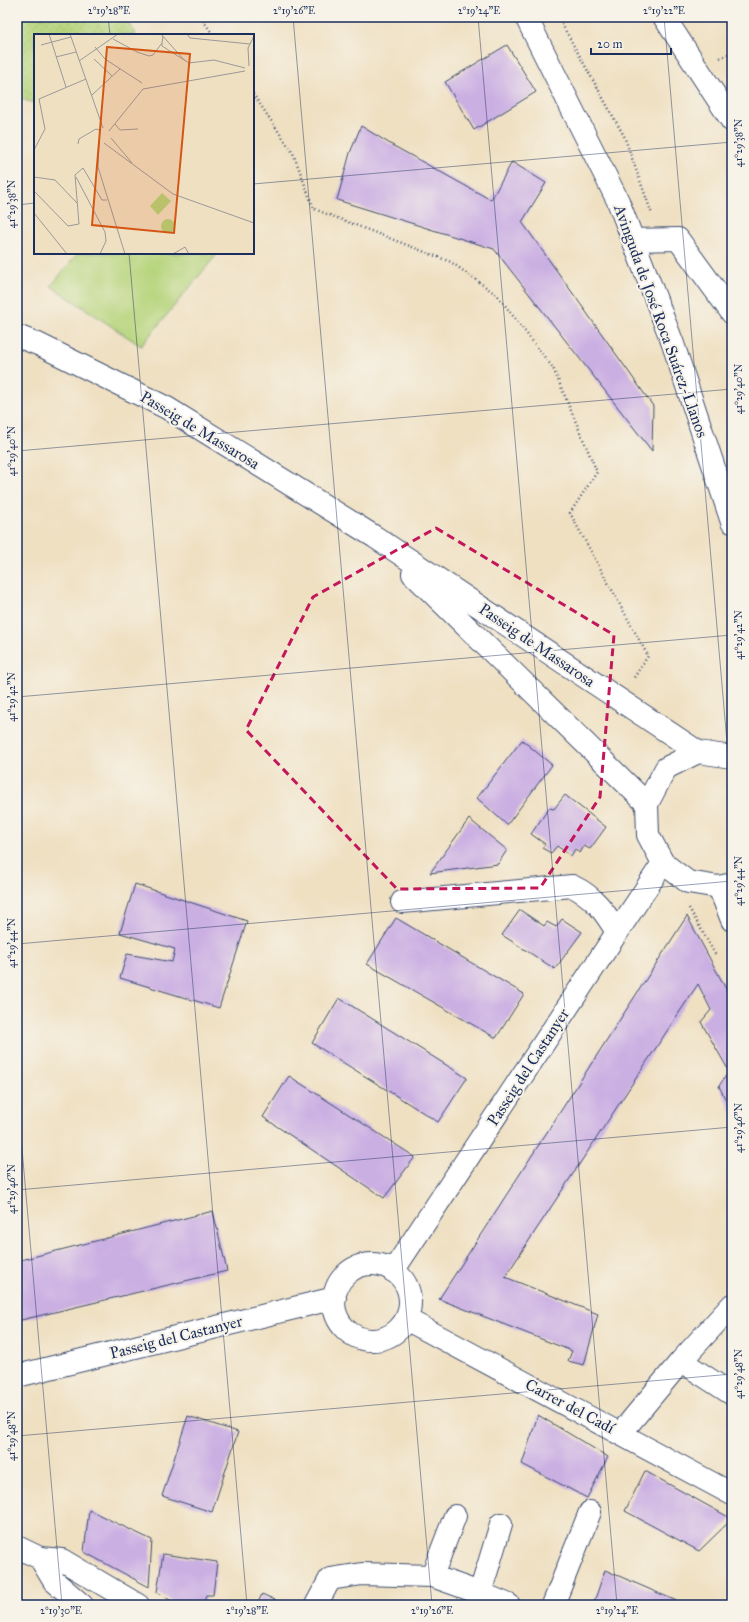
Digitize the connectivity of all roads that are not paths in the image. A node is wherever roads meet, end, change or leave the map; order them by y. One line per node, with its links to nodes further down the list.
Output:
1 (526, 17): 4 (street, Avinguda de José Roca Suárez-Llanos)
2 (664, 17): 3 (street)
3 (732, 121)
4 (633, 240): 5 (street); 7 (street, Avinguda de José Roca Suárez-Llanos)
5 (732, 313)
6 (17, 336): 8 (street, Passeig de Massarosa)
7 (732, 522)
8 (375, 537): 9 (street, Passeig de Massarosa); 11 (street, Passeig de Massarosa)
9 (698, 752): 10 (street); 11 (street)
10 (732, 756)
11 (647, 804): 12 (street)
12 (663, 863): 13 (street); 16 (street, Passeig del Castanyer)
13 (725, 885): 15 (street)
14 (402, 902): 16 (street)
15 (732, 920)
16 (617, 932): 17 (street, Passeig del Castanyer)
17 (393, 1271): 18 (street); 20 (street)
18 (335, 1298): 20 (street); 22 (street, Passeig del Castanyer)
19 (732, 1305): 21 (street)
20 (406, 1319): 24 (street, Carrer del Cadí)
21 (681, 1361): 23 (street); 24 (street)
22 (17, 1376)
23 (732, 1394)
24 (621, 1433): 25 (street, Carrer del Cadí)
25 (732, 1494)
26 (590, 1512): 37 (street)
27 (455, 1516): 31 (street)
28 (501, 1524): 32 (street)
29 (17, 1547): 30 (street)
30 (40, 1558): 33 (street); 34 (street)
31 (432, 1576): 32 (street); 35 (street)
32 (480, 1593): 36 (street)
33 (82, 1605)
34 (138, 1605)
35 (316, 1605)
36 (508, 1605)
37 (553, 1605)

